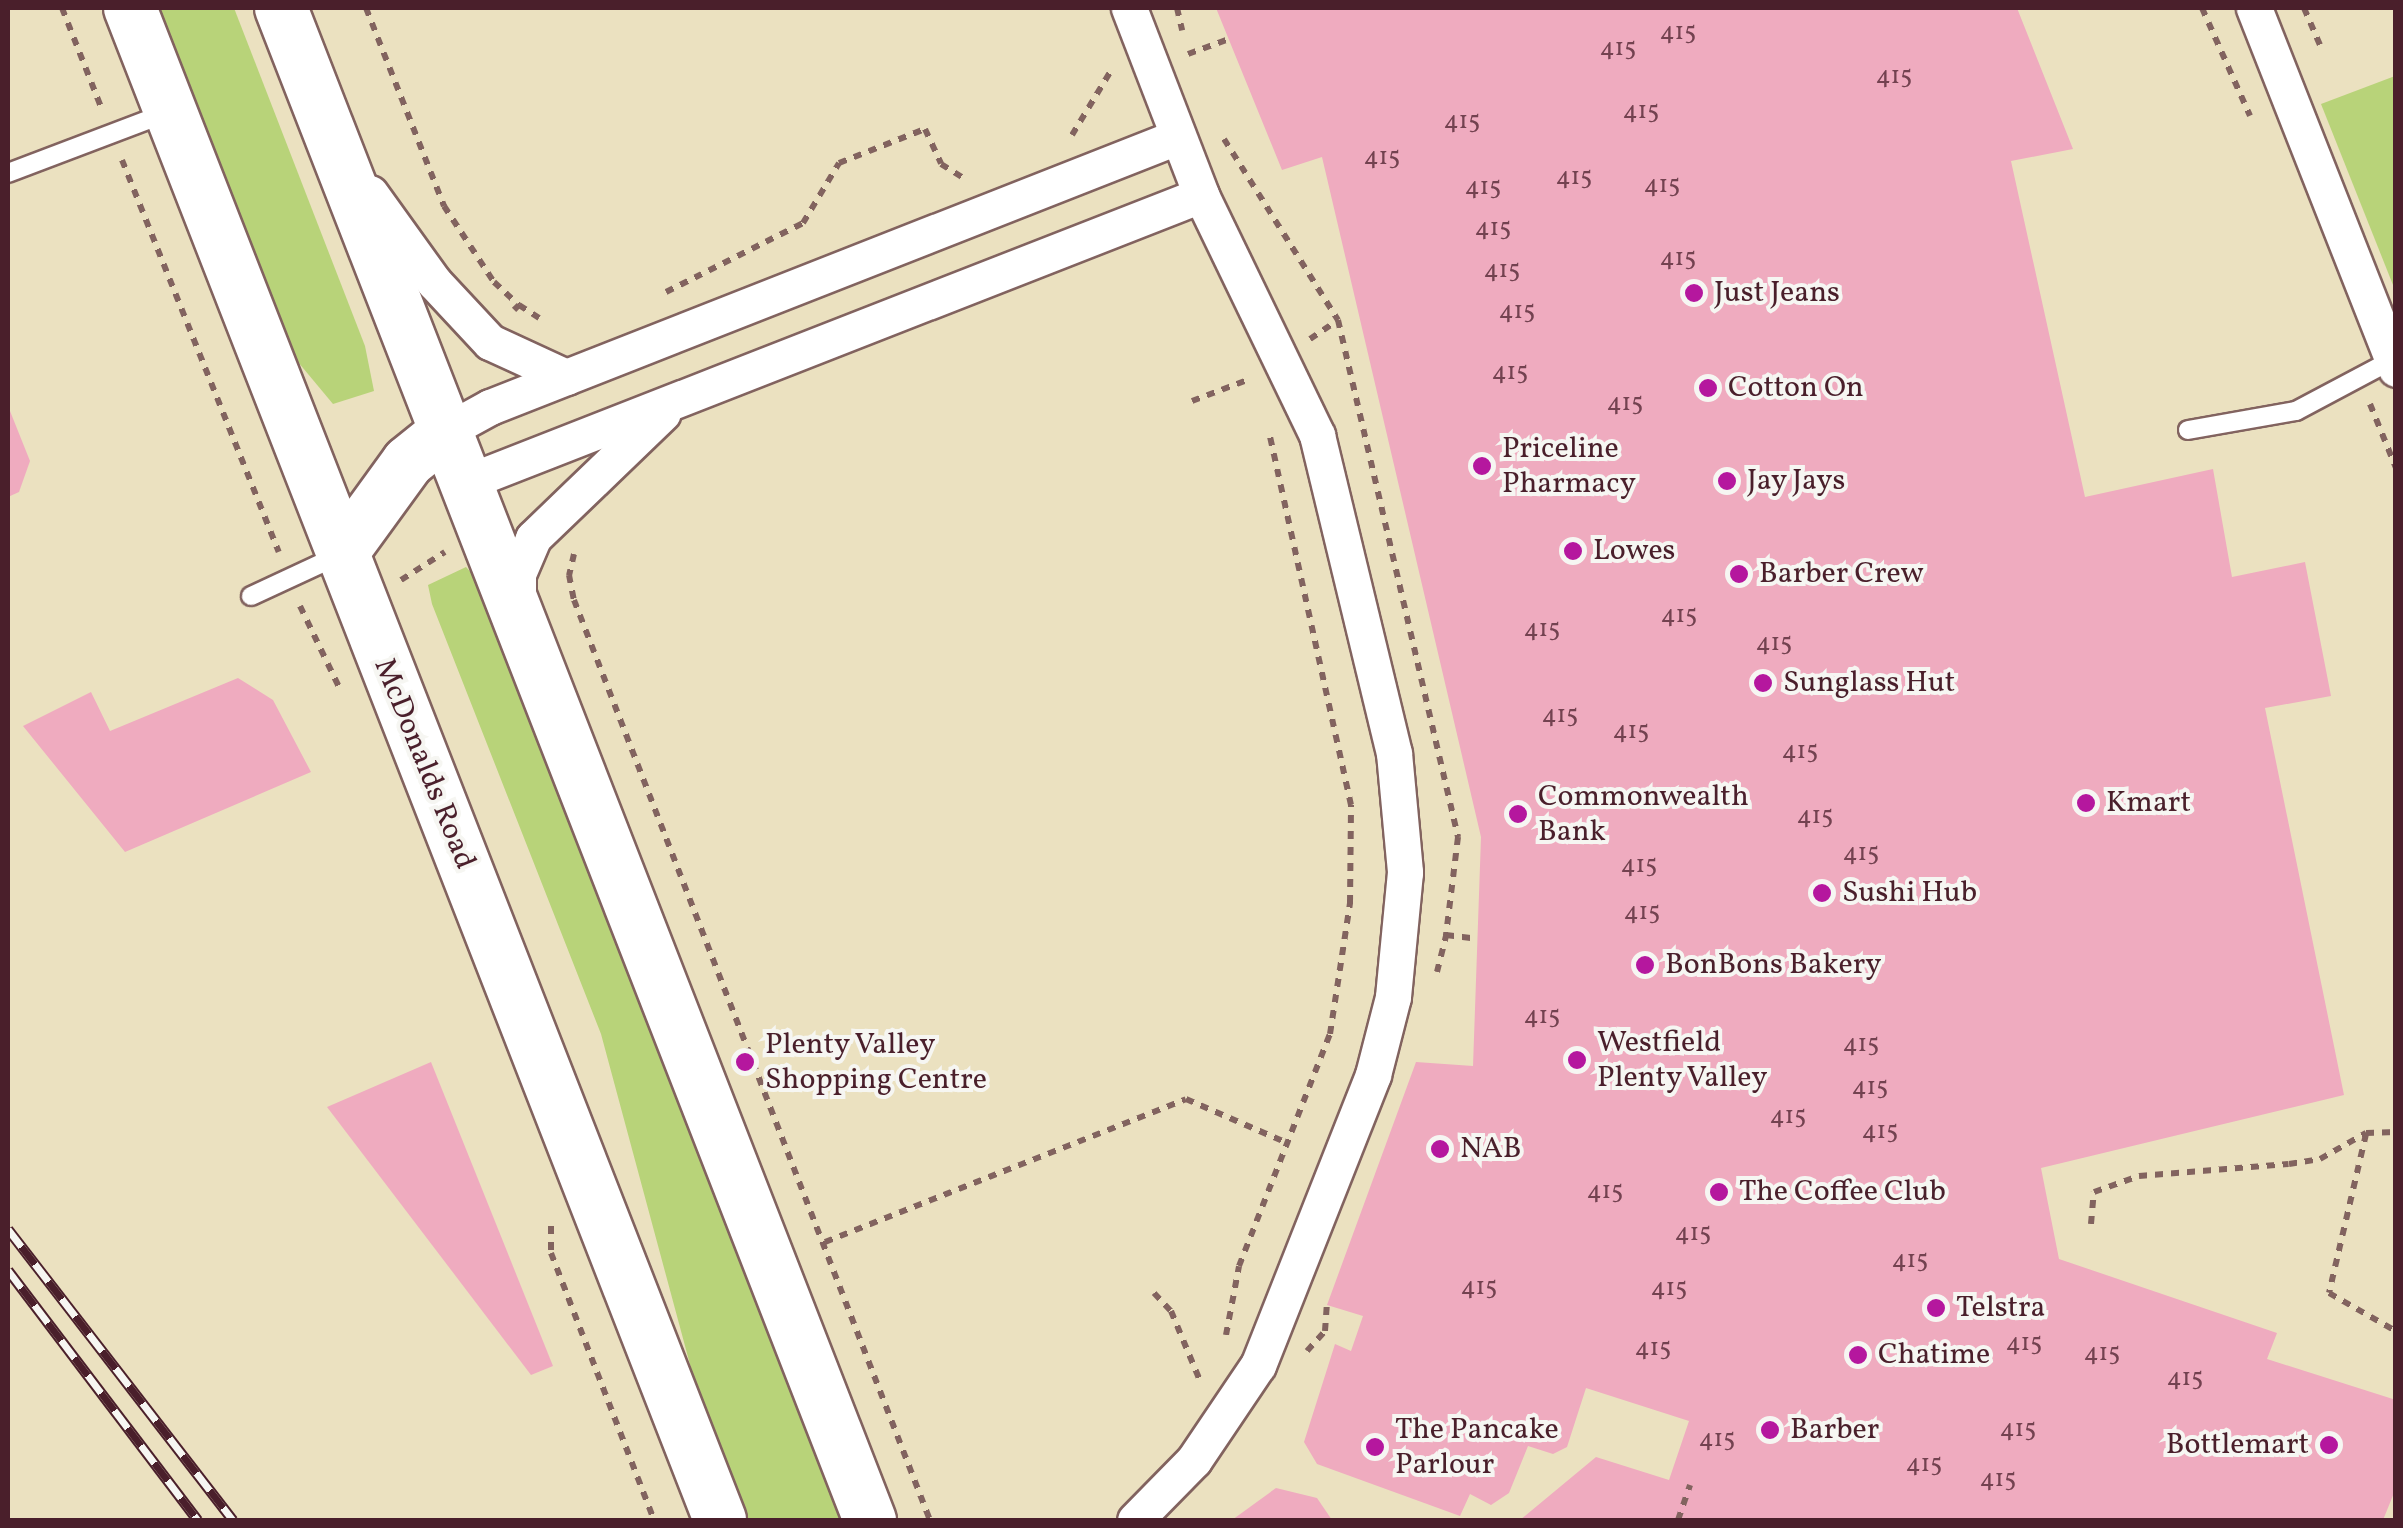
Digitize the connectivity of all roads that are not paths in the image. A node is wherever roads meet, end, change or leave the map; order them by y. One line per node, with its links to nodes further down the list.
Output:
1 (130, 8): 5 (main road, McDonalds Road)
2 (281, 8): 7 (main road)
3 (1129, 8): 6 (street)
4 (2254, 8): 10 (street)
5 (171, 112): 8 (lane); 16 (main road, McDonalds Road)
6 (1177, 137): 9 (street); 11 (street)
7 (335, 142): 11 (street); 13 (main road)
8 (8, 173)
9 (1201, 195): 12 (street); 21 (street)
10 (2394, 364): 14 (lane)
11 (566, 377): 13 (street)
12 (678, 398): 15 (street); 18 (street)
13 (448, 430): 15 (main road); 16 (main road)
14 (2188, 430)
15 (476, 504): 16 (main road); 18 (main road)
16 (342, 553): 17 (lane); 19 (main road, McDonalds Road)
17 (251, 596)
18 (518, 613): 20 (main road)
19 (720, 1520)
20 (870, 1520)
21 (1135, 1520)

